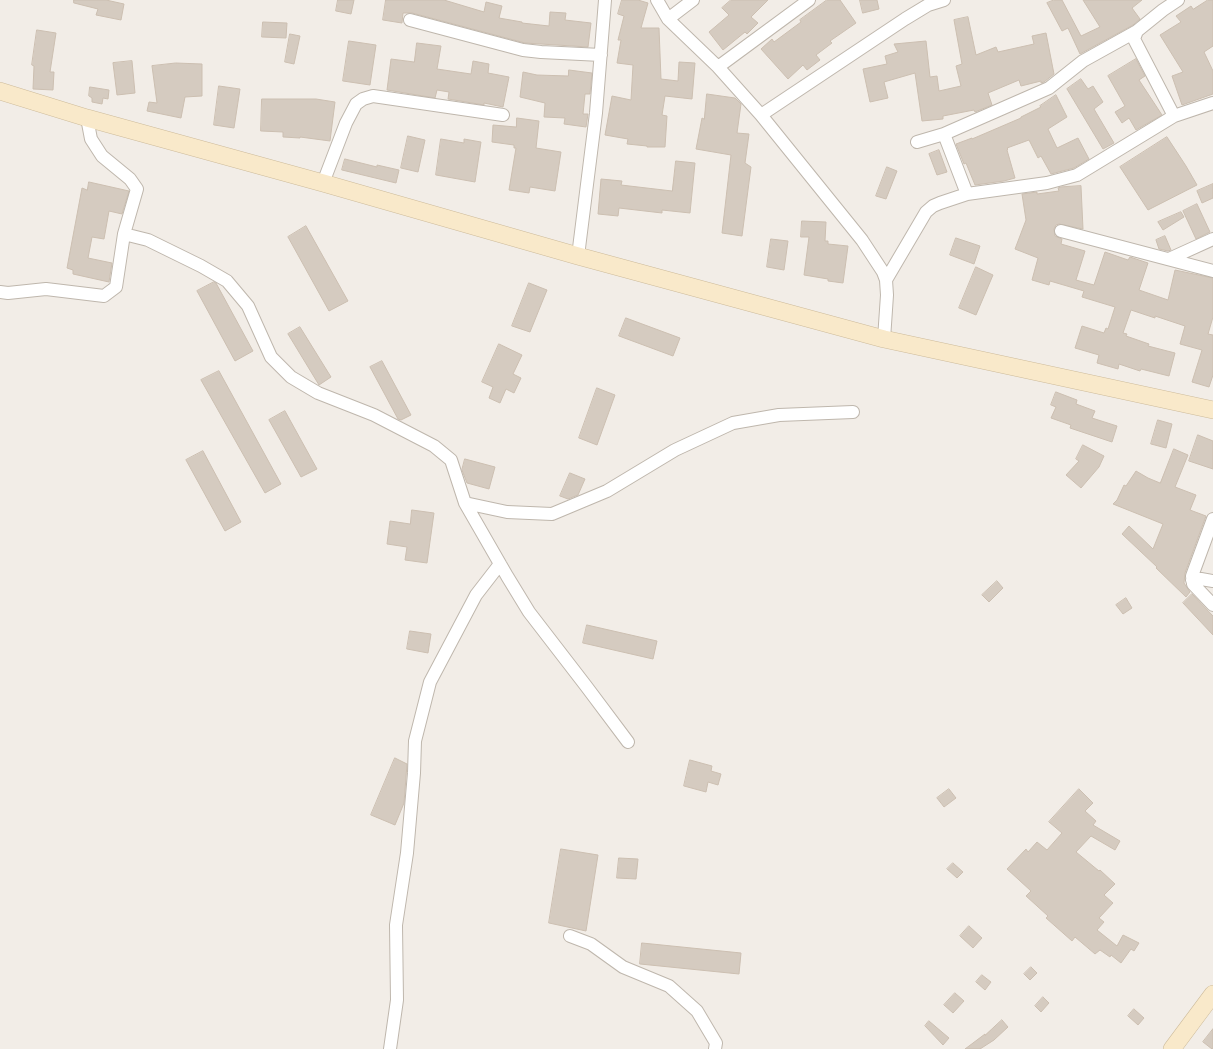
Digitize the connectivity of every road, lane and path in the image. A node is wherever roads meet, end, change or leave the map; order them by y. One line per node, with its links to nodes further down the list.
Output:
1 (605, 0): 10 (street)
2 (657, 0): 7 (street)
3 (693, 0): 7 (street)
4 (809, 0): 11 (street)
5 (944, 0): 15 (street)
6 (1178, 0): 9 (street)
7 (668, 19): 11 (street)
8 (410, 20): 10 (street)
9 (1137, 31): 16 (street); 18 (street)
10 (601, 55): 25 (street)
11 (718, 67): 15 (street)
12 (0, 92): 17 (main road)
13 (1213, 103): 16 (street)
14 (503, 115): 20 (street)
15 (761, 115): 28 (street)
16 (1174, 116): 21 (street)
17 (87, 118): 20 (main road); 23 (street)
18 (944, 134): 19 (street); 21 (street)
19 (917, 142)
20 (323, 183): 25 (main road)
21 (967, 194): 28 (street)
22 (1061, 231): 26 (street)
23 (124, 234): 29 (street); 33 (street)
24 (1213, 239): 26 (street)
25 (578, 256): 30 (main road)
26 (1169, 258): 27 (street)
27 (1213, 271)
28 (886, 280): 30 (street)
29 (0, 292)
30 (884, 339): 31 (main road)
31 (1213, 410)
32 (853, 412): 33 (street)
33 (466, 503): 35 (street)
34 (1213, 519): 36 (street)
35 (500, 564): 39 (street); 42 (street)
36 (1192, 580): 37 (street); 38 (street)
37 (1213, 581)
38 (1213, 606)
39 (628, 742)
40 (570, 936): 43 (street)
41 (1213, 994): 44 (main road)
42 (390, 1049)
43 (715, 1049)
44 (1172, 1049)

